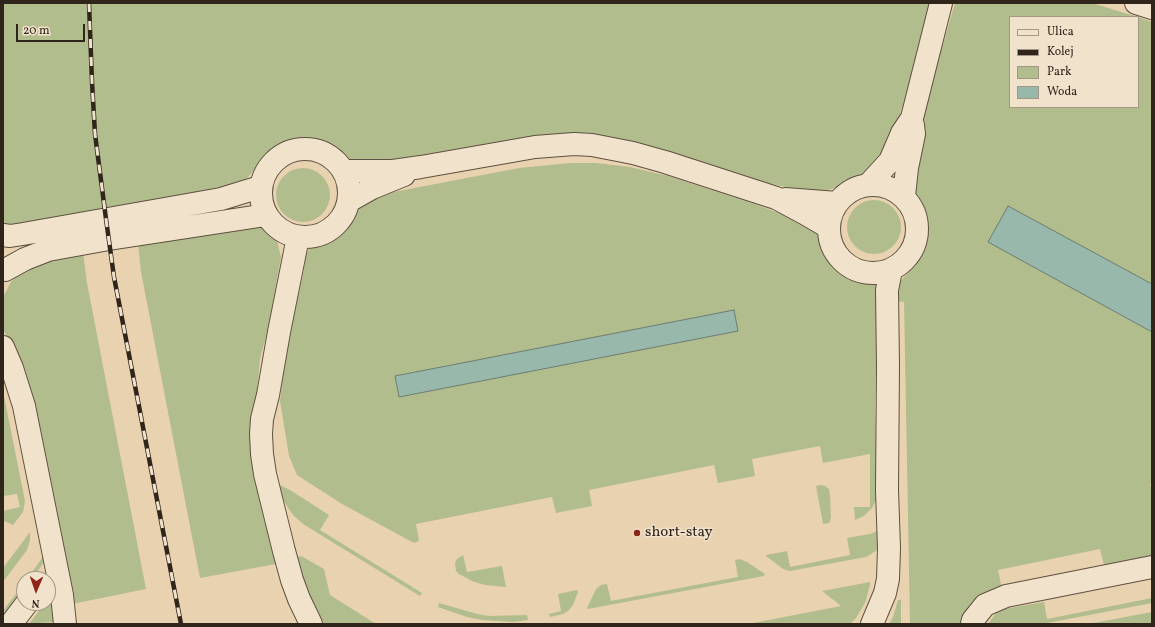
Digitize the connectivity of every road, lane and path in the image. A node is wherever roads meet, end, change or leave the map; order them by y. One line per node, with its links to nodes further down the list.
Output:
1 (941, 3): 4 (lane)
2 (1136, 3): 3 (lane)
3 (1152, 8)
4 (912, 118): 7 (lane); 9 (lane)
5 (421, 167): 6 (lane); 10 (lane); 11 (lane)
6 (344, 171): 8 (lane); 11 (lane)
7 (868, 185): 9 (lane); 12 (lane)
8 (260, 187): 13 (lane); 15 (lane)
9 (904, 196): 18 (lane)
10 (776, 198): 12 (lane); 14 (lane)
11 (349, 201): 16 (lane)
12 (837, 203): 14 (lane)
13 (266, 215): 16 (lane); 19 (lane)
14 (828, 227): 18 (lane)
15 (3, 235)
16 (298, 237): 27 (lane)
17 (3, 246): 19 (lane)
18 (891, 270): 28 (lane)
19 (4, 272)
20 (3, 347): 21 (lane)
21 (55, 560): 23 (lane); 26 (lane)
22 (1152, 567): 29 (lane)
23 (48, 571)
24 (21, 611): 25 (lane)
25 (11, 624)
26 (66, 624)
27 (311, 624)
28 (872, 624)
29 (972, 624)

